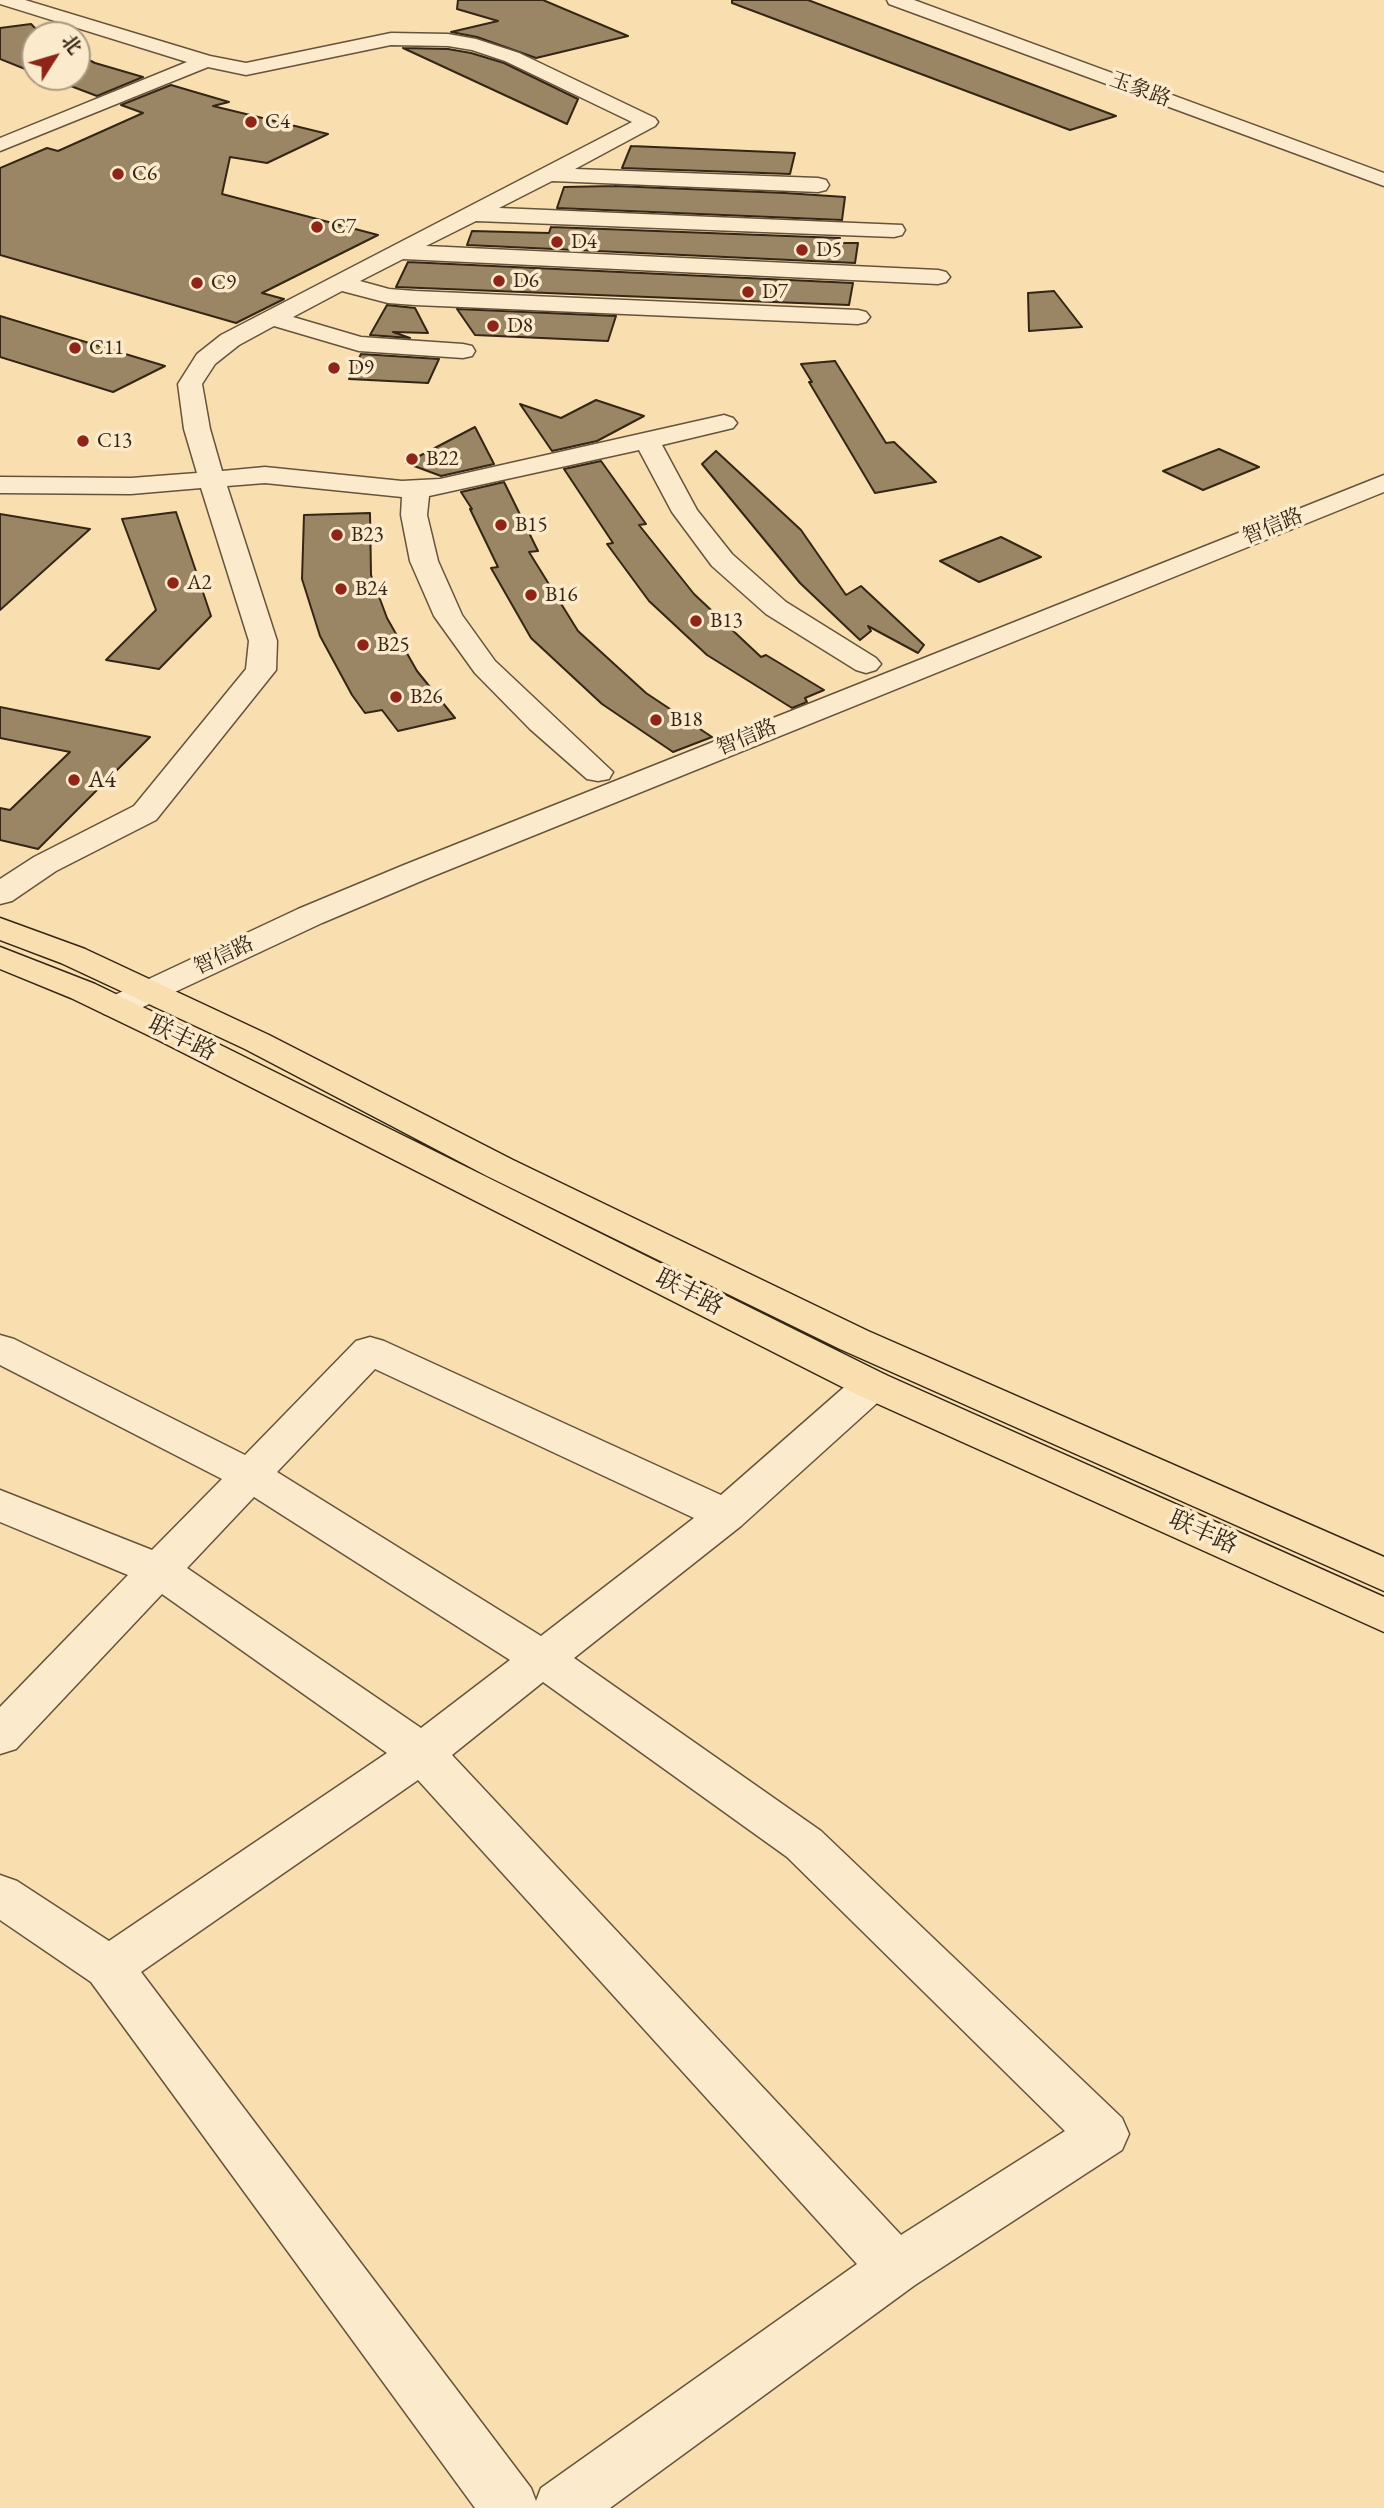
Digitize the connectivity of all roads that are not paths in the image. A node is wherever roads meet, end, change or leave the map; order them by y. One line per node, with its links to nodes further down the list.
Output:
1 (5, 0): 4 (street)
2 (896, 0): 8 (street, 玉象路)
3 (909, 0): 7 (street, 玉象路)
4 (206, 61): 5 (street); 6 (street)
5 (0, 145)
6 (549, 174): 9 (street); 10 (street)
7 (1384, 174)
8 (1384, 180)
9 (818, 185)
10 (471, 214): 11 (street); 12 (street)
11 (894, 230)
12 (398, 252): 13 (street); 14 (street)
13 (938, 277)
14 (339, 283): 15 (street); 16 (street)
15 (858, 317)
16 (272, 318): 17 (street); 20 (street)
17 (463, 351)
18 (724, 423): 19 (street)
19 (647, 440): 23 (street); 25 (street)
20 (211, 477): 22 (street); 23 (street); 27 (street)
21 (1384, 483): 30 (street, 智信路)
22 (0, 485)
23 (416, 488): 26 (street)
24 (1384, 492): 30 (street, 智信路)
25 (866, 664)
26 (598, 772)
27 (0, 894)
28 (0, 928): 30 (main road, 联丰路)
29 (0, 957): 30 (main road, 联丰路)
30 (140, 1003): 32 (main road, 联丰路); 37 (main road, 联丰路)
31 (0, 1348): 33 (street)
32 (872, 1385): 35 (street); 38 (main road, 联丰路)
33 (250, 1475): 35 (street); 36 (street); 39 (street)
34 (0, 1505): 36 (street)
35 (726, 1515): 39 (street)
36 (159, 1570): 40 (street); 41 (street)
37 (1384, 1575)
38 (1384, 1616)
39 (543, 1659): 41 (street); 44 (street)
40 (0, 1736)
41 (422, 1753): 43 (street); 44 (street)
42 (0, 1895): 43 (street)
43 (108, 1967): 45 (street)
44 (896, 2267): 46 (street)
45 (510, 2508)
46 (562, 2508)

